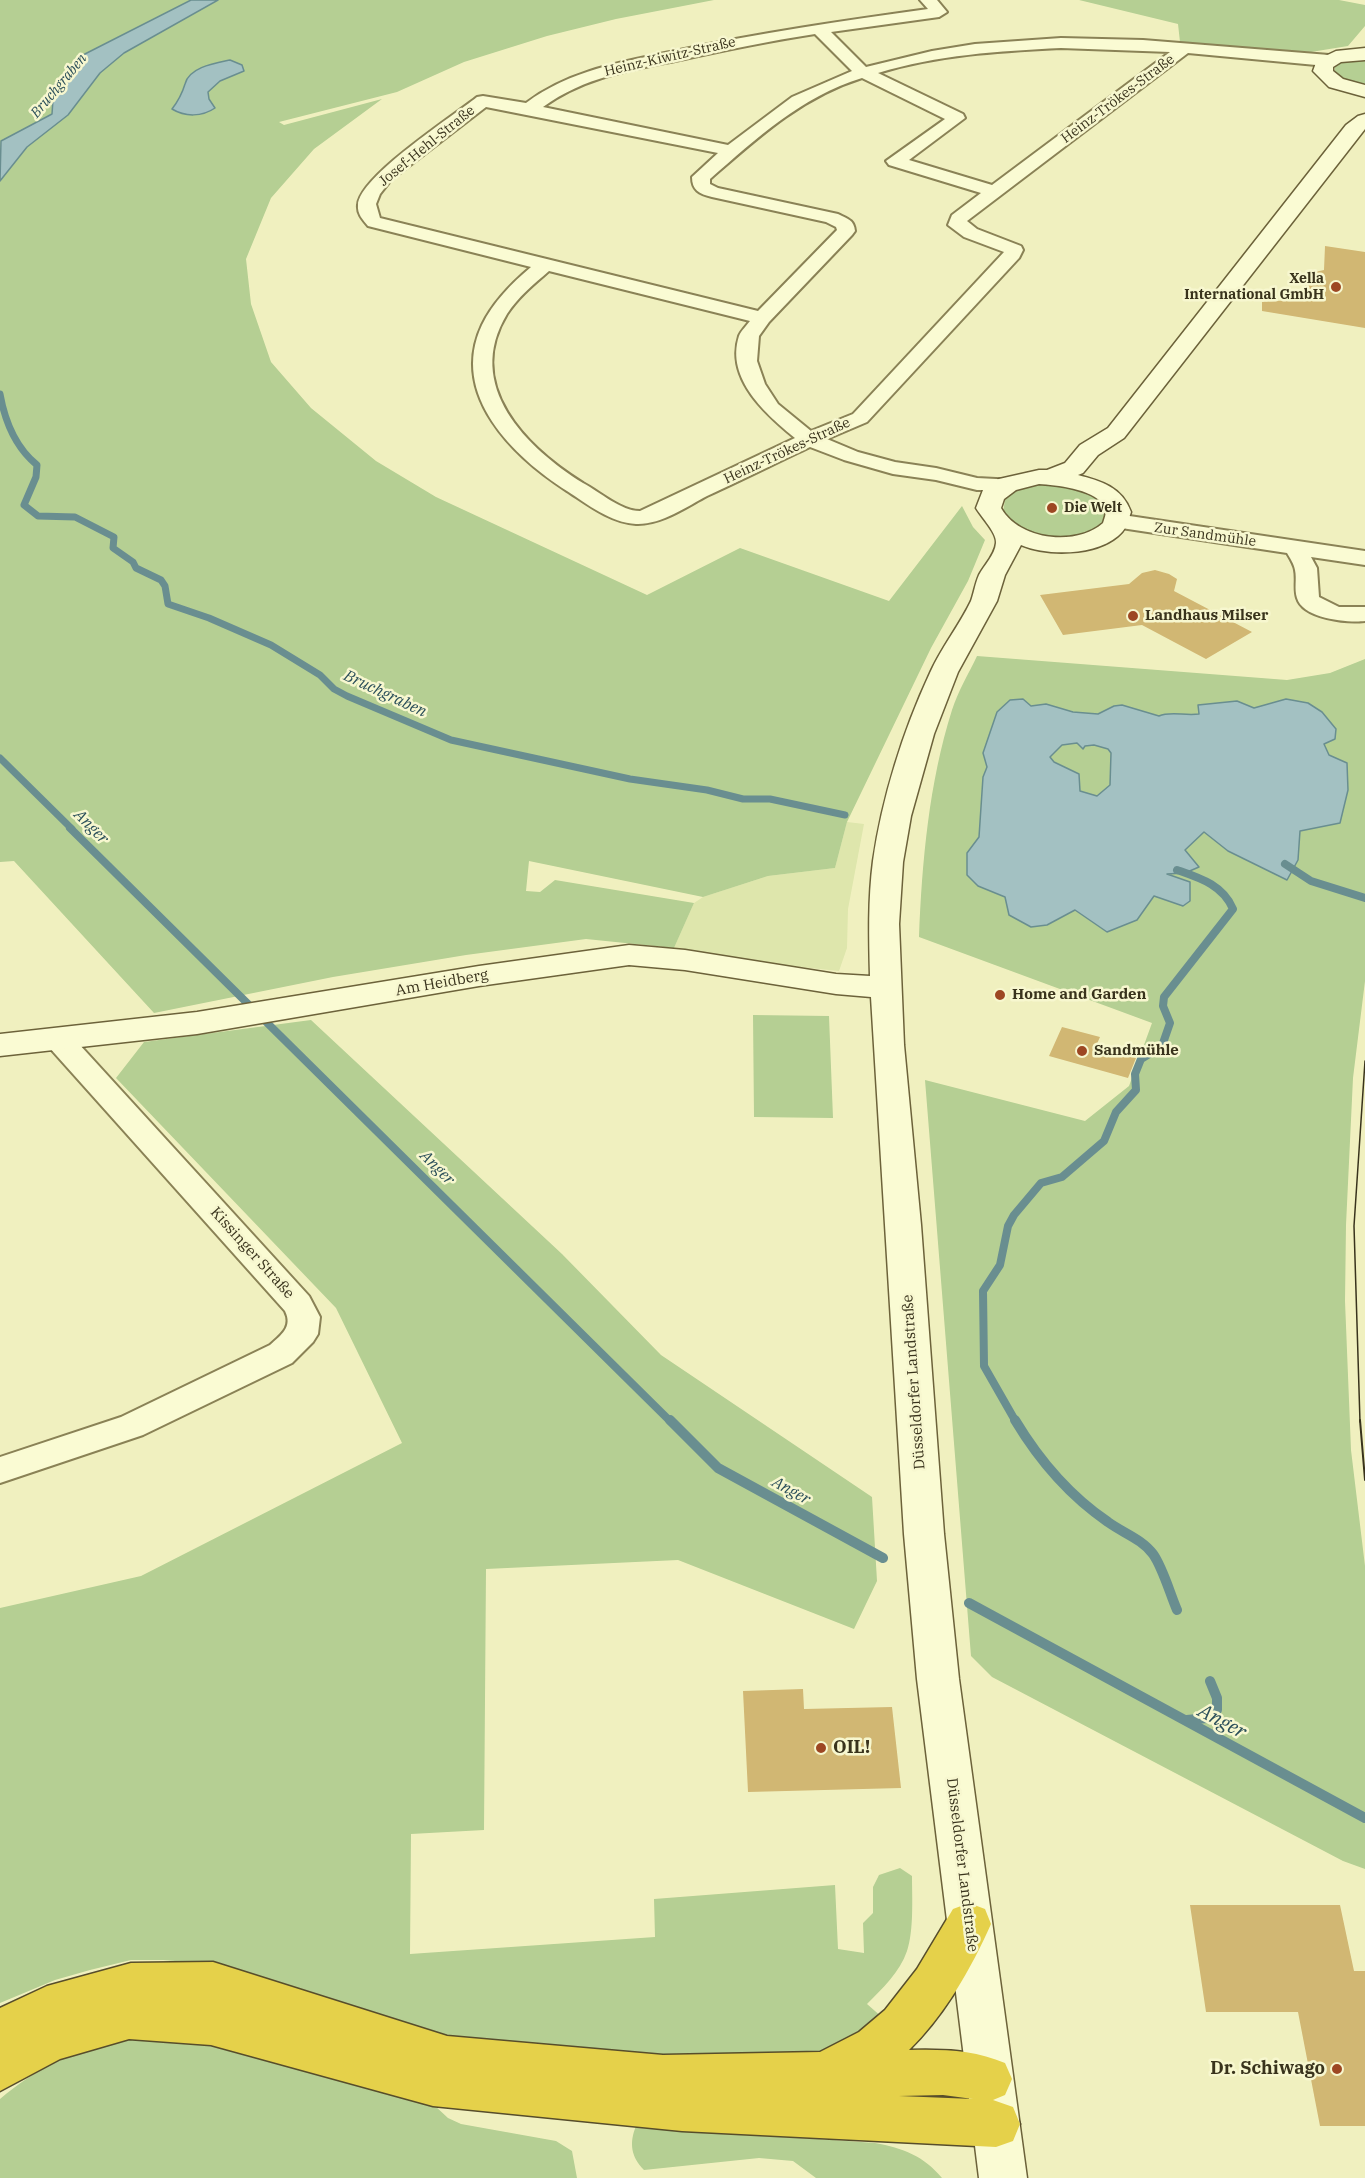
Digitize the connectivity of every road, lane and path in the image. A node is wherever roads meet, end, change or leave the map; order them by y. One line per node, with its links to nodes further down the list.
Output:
1 (928, 0): 2 (street, Heinz-Kiwitz-Straße)
2 (819, 29): 6 (street); 8 (street, Heinz-Kiwitz-Straße)
3 (1184, 49): 5 (street); 6 (street); 11 (street, Heinz-Trökes-Straße)
4 (1362, 53): 5 (main road)
5 (1326, 65): 7 (main road)
6 (862, 72): 10 (street); 11 (street)
7 (1360, 90): 9 (main road)
8 (529, 109): 10 (street, Josef-Hehl-Straße); 12 (street, Josef-Hehl-Straße)
9 (1359, 125): 14 (main road)
10 (732, 152): 13 (street)
11 (996, 192): 15 (street, Heinz-Trökes-Straße)
12 (544, 265): 13 (street, Josef-Hehl-Straße); 15 (street, Heinz-Trökes-Straße)
13 (762, 318): 15 (street)
14 (1116, 433): 17 (main road); 19 (main road)
15 (808, 439): 16 (street)
16 (893, 468): 18 (street); 20 (street)
17 (1051, 477): 18 (main road); 19 (main road)
18 (1007, 485): 20 (main road)
19 (1100, 491): 21 (main road)
20 (988, 507): 22 (main road)
21 (1116, 521): 23 (main road); 24 (street, Zur Sandmühle)
22 (1006, 531): 23 (main road); 26 (main road, Düsseldorfer Landstraße)
23 (1054, 545): 26 (main road, Düsseldorfer Landstraße)
24 (1294, 548): 25 (street, Zur Sandmühle); 27 (street)
25 (1365, 558)
26 (984, 601): 28 (main road, Düsseldorfer Landstraße)
27 (1365, 614)
28 (885, 987): 29 (main road, Am Heidberg); 32 (main road, Düsseldorfer Landstraße)
29 (58, 1039): 30 (main road, Am Heidberg); 31 (street, Kissinger Straße)
30 (0, 1045)
31 (0, 1470)
32 (969, 1924): 35 (highway); 36 (main road, Düsseldorfer Landstraße)
33 (0, 2032): 35 (highway)
34 (0, 2068): 36 (highway)
35 (824, 2073): 36 (highway)
36 (993, 2102): 37 (main road, Düsseldorfer Landstraße)
37 (1003, 2178)

